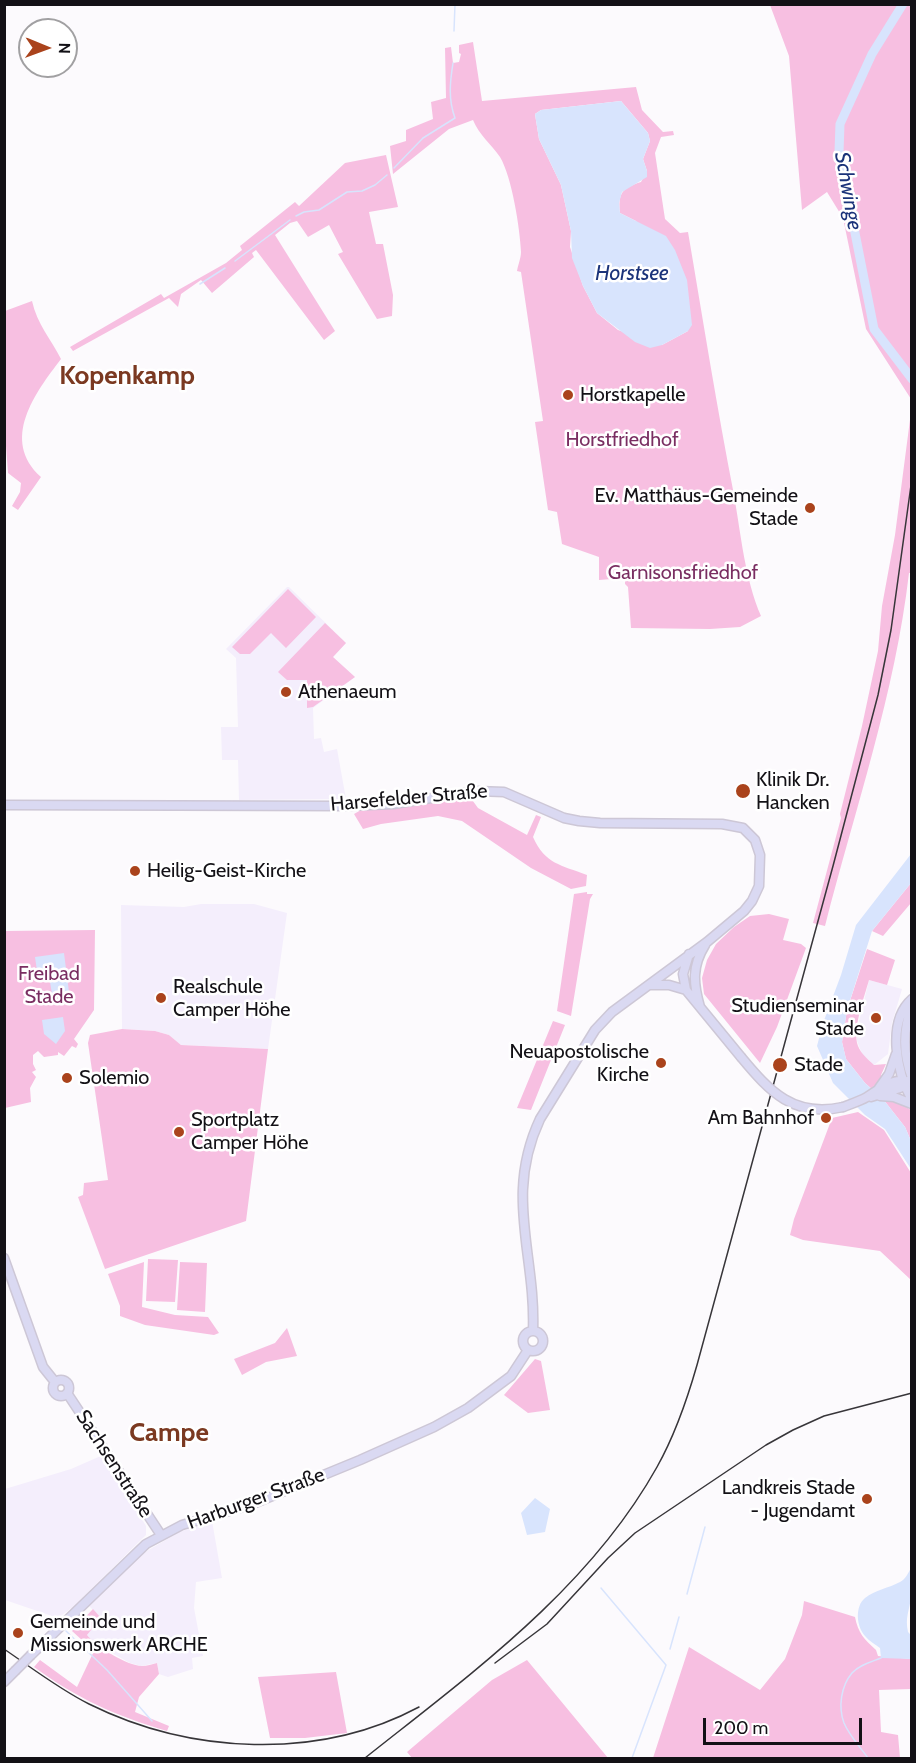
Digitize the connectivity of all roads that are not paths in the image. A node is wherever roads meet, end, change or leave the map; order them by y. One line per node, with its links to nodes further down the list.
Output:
1 (4, 805): 2 (main road, Harsefelder Straße)
2 (707, 942): 3 (main road); 4 (main road)
3 (680, 968): 4 (main road); 5 (main road); 6 (main road)
4 (694, 973): 9 (main road)
5 (654, 982): 6 (main road); 16 (main road)
6 (686, 990): 9 (main road)
7 (912, 999): 10 (main road)
8 (912, 1006): 11 (main road)
9 (700, 1007): 13 (main road, bridge)
10 (897, 1051): 11 (main road); 12 (main road)
11 (908, 1080): 12 (main road); 14 (main road)
12 (893, 1082): 13 (main road); 13 (main road)
13 (878, 1092): 14 (main road)
14 (912, 1102)
15 (4, 1258): 18 (main road, Sachsenstraße)
16 (533, 1331): 17 (main road); 17 (main road)
17 (528, 1350): 18 (main road, Harburger Straße)
18 (160, 1535): 19 (main road, Harburger Straße, bridge)
19 (4, 1682)

